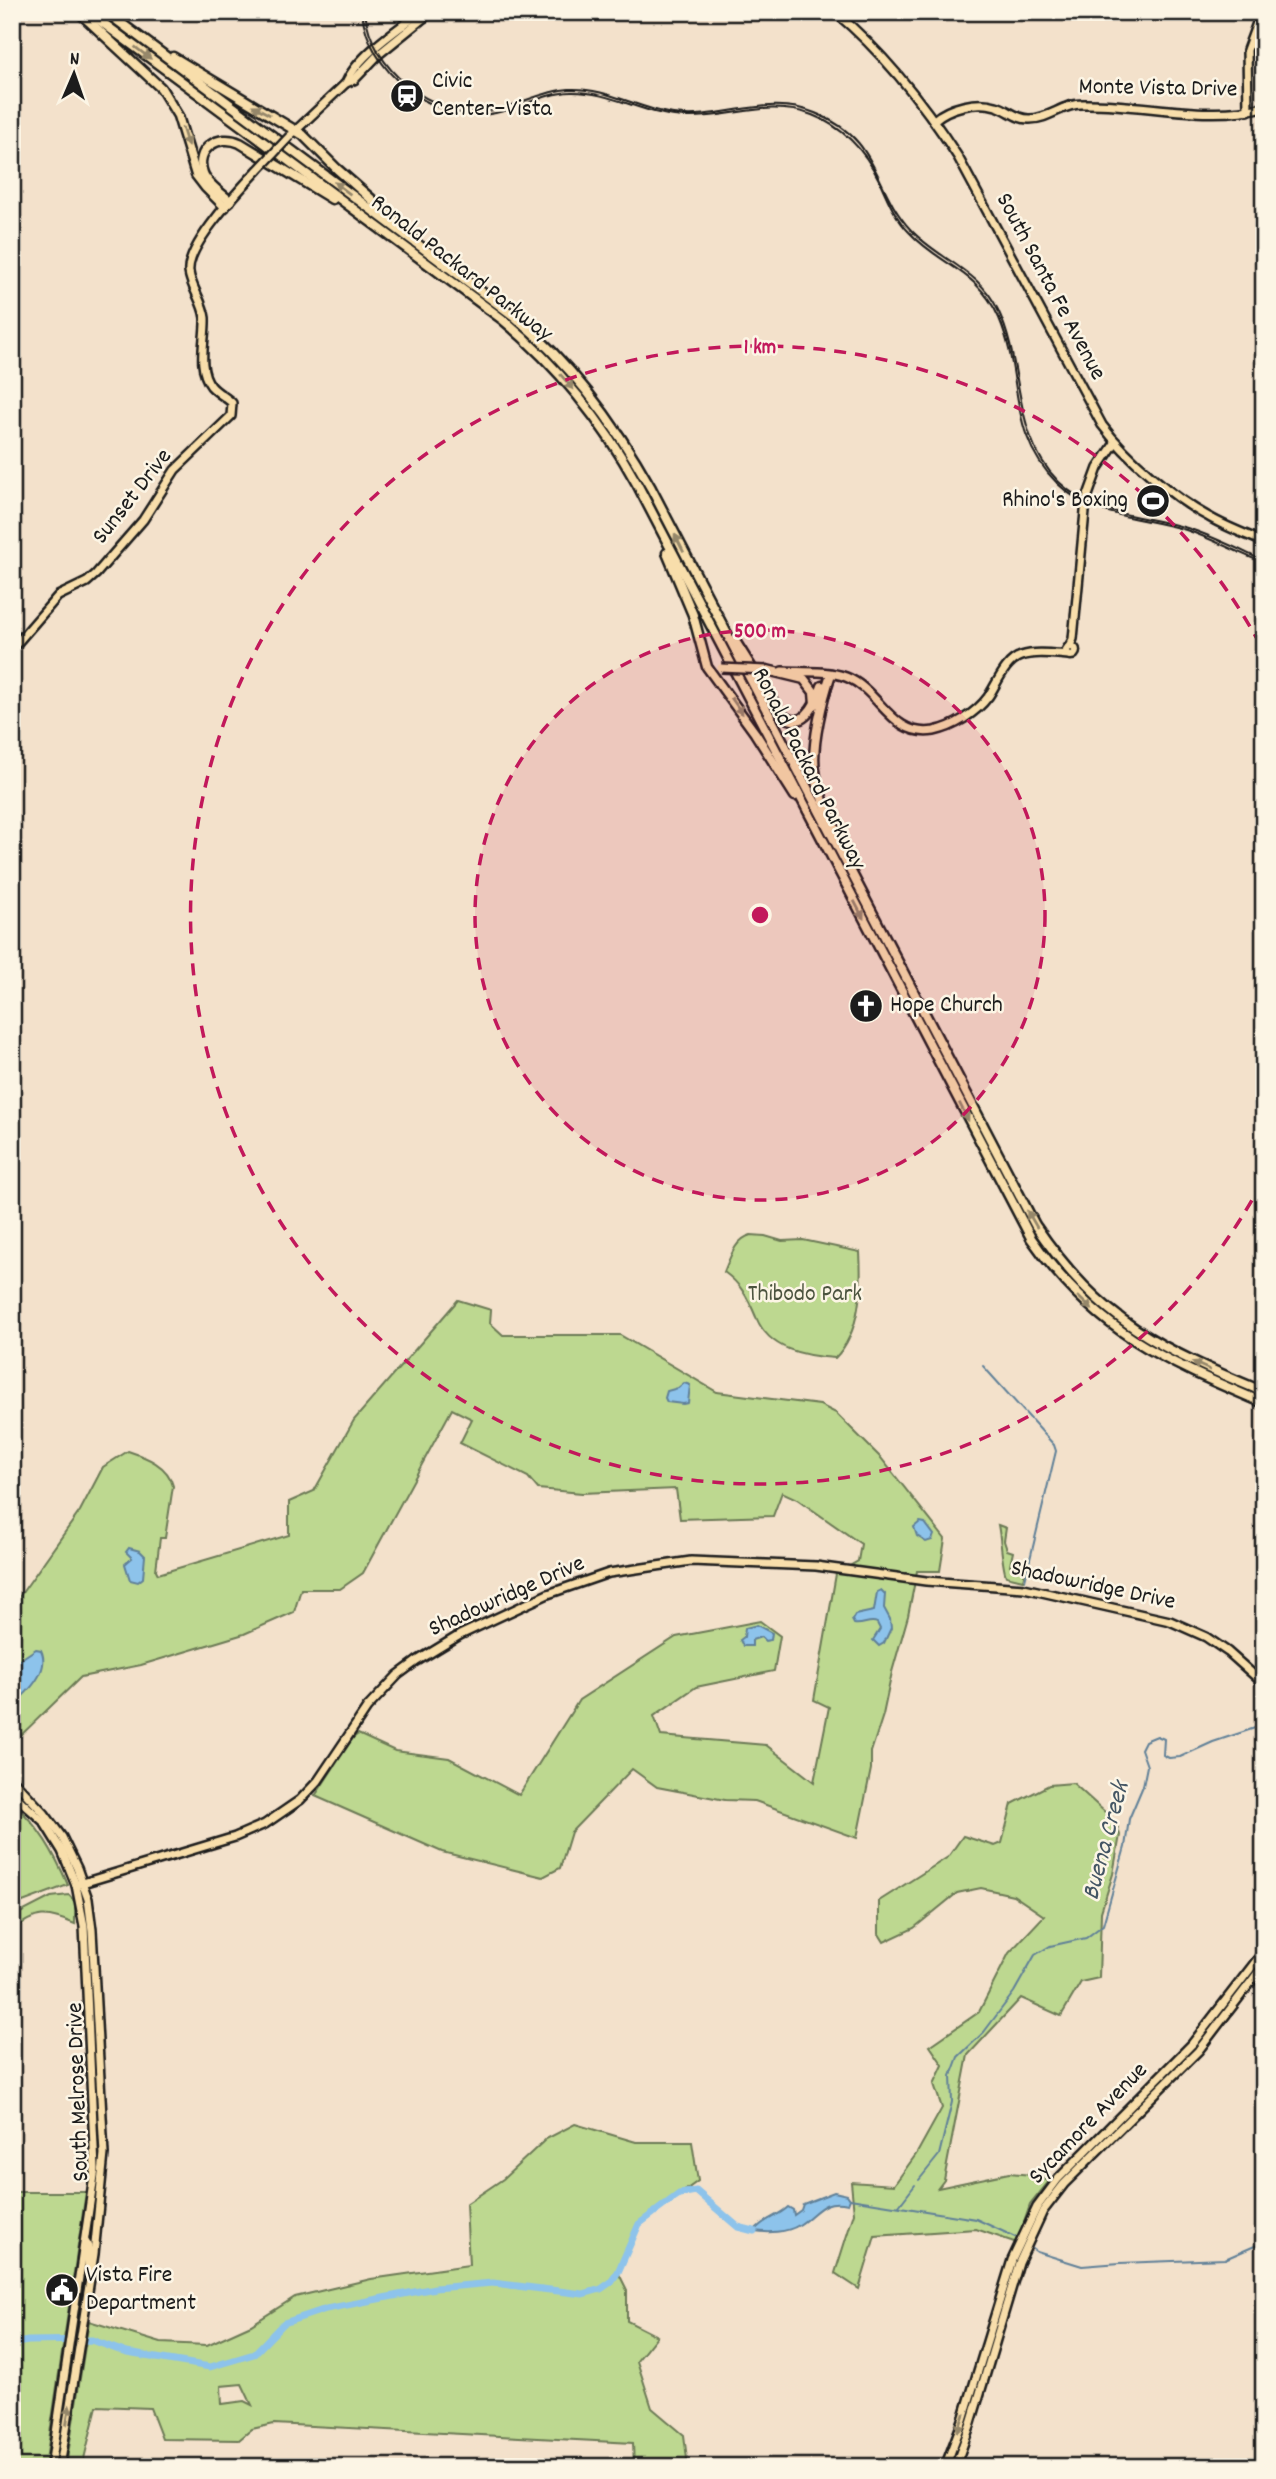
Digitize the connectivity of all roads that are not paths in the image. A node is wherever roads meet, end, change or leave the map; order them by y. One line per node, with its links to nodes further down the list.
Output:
1 (79, 12): 13 (highway, one-way to 13)
2 (88, 12): 14 (highway, Ronald Packard Parkway, one-way to 14)
3 (421, 12): 8 (main road)
4 (431, 12): 8 (main road)
5 (835, 12): 11 (main road, South Santa Fe Avenue)
6 (1261, 12): 10 (main road)
7 (109, 15): 12 (highway, one-way to 7); 15 (highway, Ronald Packard Parkway, one-way to 7)
8 (346, 83): 12 (main road, Sunset Drive)
9 (1264, 107): 10 (main road, Monte Vista Drive)
10 (1248, 111): 11 (main road, Monte Vista Drive)
11 (934, 120): 16 (main road, South Santa Fe Avenue)
12 (293, 133): 13 (main road, Sunset Drive, bridge); 15 (highway)
13 (228, 204): 14 (highway); 20 (main road, Sunset Drive)
14 (381, 230): 17 (highway, Ronald Packard Parkway, one-way to 17)
15 (436, 258): 19 (highway, Ronald Packard Parkway, one-way to 15)
16 (1115, 443): 18 (main road, South Santa Fe Avenue); 23 (main road)
17 (662, 534): 21 (highway); 25 (highway, Ronald Packard Parkway)
18 (1264, 542)
19 (716, 613): 24 (highway); 26 (highway, Ronald Packard Parkway)
20 (12, 649)
21 (707, 667): 22 (main road, bridge); 25 (highway, one-way to 25)
22 (767, 670): 23 (main road); 24 (highway)
23 (829, 674): 24 (highway); 26 (highway)
24 (812, 710)
25 (828, 849): 28 (highway, Ronald Packard Parkway, one-way to 28)
26 (849, 870): 27 (highway, Ronald Packard Parkway, one-way to 26)
27 (1264, 1392)
28 (1264, 1403)
29 (1264, 1684): 32 (main road, Shadowridge Drive)
30 (12, 1779): 32 (main road, South Melrose Drive)
31 (12, 1793): 32 (main road, South Melrose Drive)
32 (80, 1885): 35 (main road, South Melrose Drive); 36 (main road, South Melrose Drive)
33 (1264, 1951): 39 (main road, Sycamore Avenue, one-way to 39)
34 (1264, 1965): 40 (main road, Sycamore Avenue)
35 (85, 2241): 36 (main road); 37 (main road, South Melrose Drive)
36 (90, 2273): 38 (main road, South Melrose Drive, one-way to 36)
37 (51, 2467)
38 (60, 2467)
39 (945, 2467)
40 (955, 2467)

